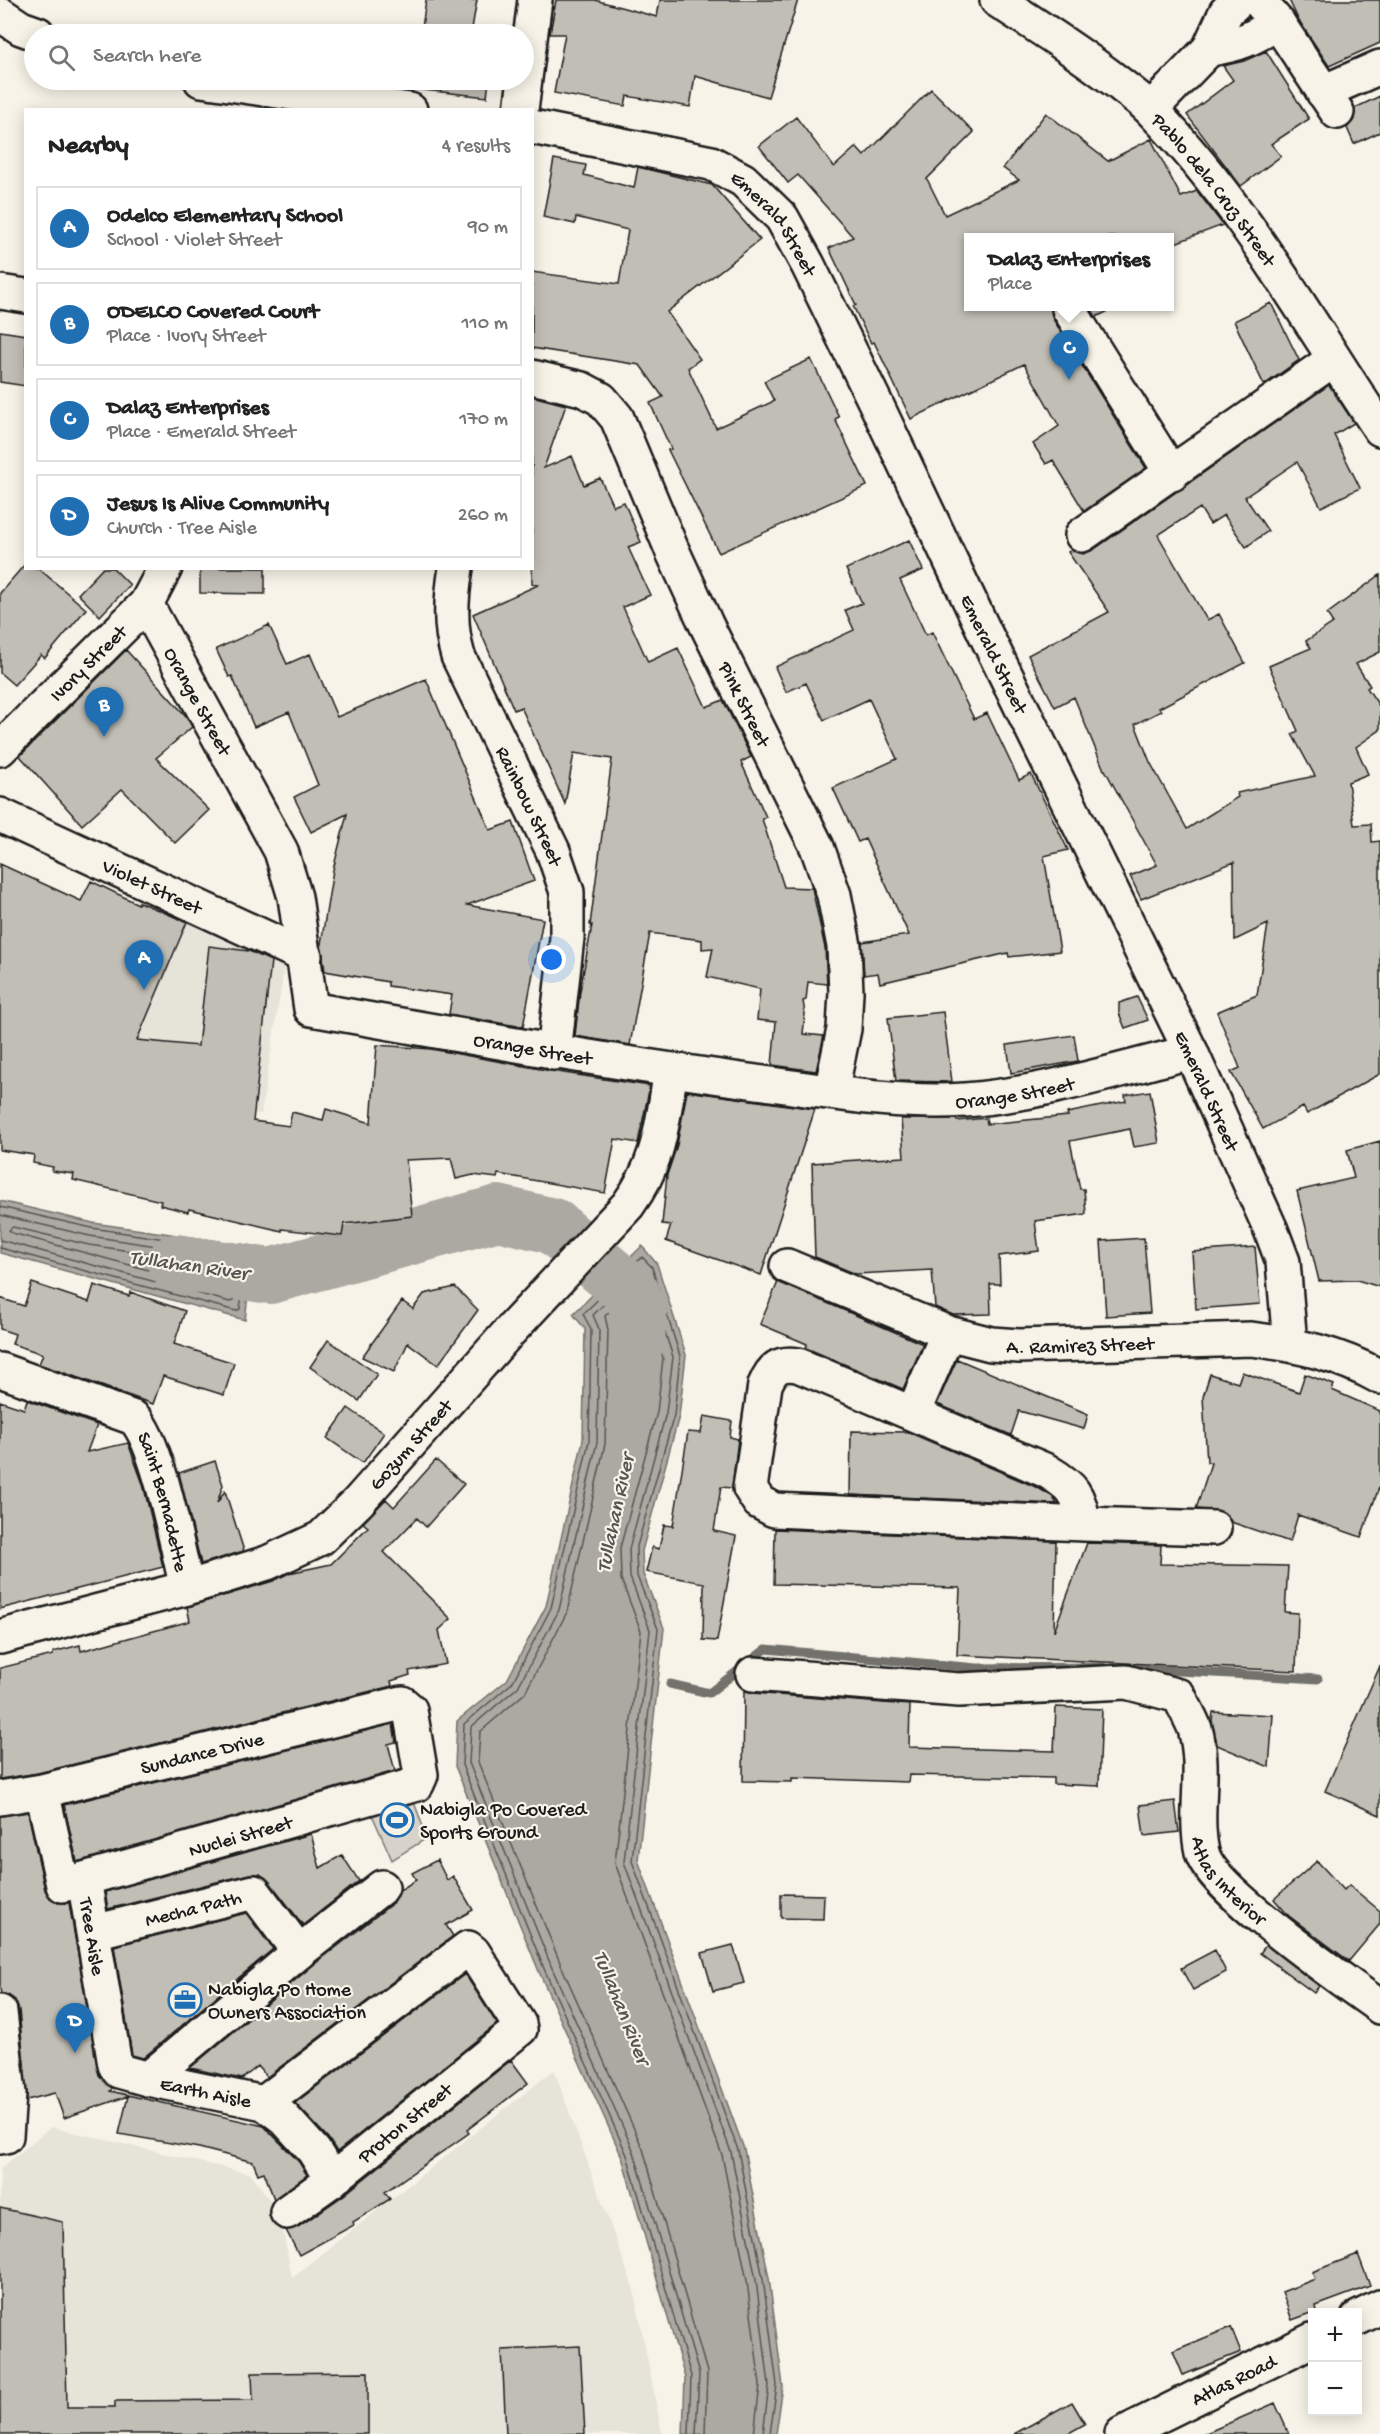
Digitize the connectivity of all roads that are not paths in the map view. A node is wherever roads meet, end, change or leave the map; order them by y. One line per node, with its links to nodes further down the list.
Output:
1 (535, 0): 6 (street)
2 (997, 0): 14 (street, Pablo dela Cruz Street)
3 (1239, 0): 8 (street)
4 (1268, 12): 8 (street); 9 (street)
5 (0, 14): 7 (street)
6 (532, 24)
7 (24, 29)
8 (1209, 49): 14 (street)
9 (1380, 68)
10 (271, 90): 12 (street)
11 (524, 90): 13 (street)
12 (396, 108)
13 (521, 108)
14 (1151, 110): 19 (street, Pablo dela Cruz Street)
15 (534, 127): 30 (street, Emerald Street)
16 (0, 292): 17 (street)
17 (24, 296)
18 (1071, 311): 22 (street)
19 (1334, 359): 21 (street, Pablo dela Cruz Street); 22 (street)
20 (534, 377): 33 (street, Pink Street)
21 (1380, 429)
22 (1172, 474): 23 (street)
23 (1082, 535)
24 (164, 570): 26 (street, Ivory Street)
25 (456, 570): 31 (street, Rainbow Street)
26 (146, 604): 27 (street, Ivory Street); 29 (street, Orange Street)
27 (0, 749)
28 (0, 815): 29 (street, Violet Street)
29 (304, 956): 31 (street, Orange Street)
30 (1191, 1052): 33 (street, Orange Street); 36 (street, Emerald Street)
31 (554, 1053): 32 (street, Orange Street)
32 (670, 1070): 33 (street, Orange Street); 42 (street, Gozum Street)
33 (831, 1092)
34 (787, 1266): 35 (street, A. Ramirez Street)
35 (948, 1333): 36 (street, A. Ramirez Street); 39 (street)
36 (1290, 1344): 38 (street, A. Ramirez Street)
37 (0, 1370): 42 (street, Saint Bernadette)
38 (1380, 1377)
39 (912, 1413): 40 (street); 40 (street)
40 (1084, 1524): 41 (street)
41 (1214, 1528)
42 (187, 1588): 43 (street, Gozum Street)
43 (0, 1637)
44 (753, 1674): 52 (street, Atlas Interior)
45 (402, 1702): 46 (street, Sundance Drive); 48 (street, Nuclei Street)
46 (42, 1791): 47 (street, Sundance Drive); 48 (street, Tree Aisle)
47 (0, 1798)
48 (73, 1882): 50 (street, Tree Aisle)
49 (382, 1887): 51 (street)
50 (94, 1932): 51 (street, Mecha Path); 54 (street, Tree Aisle)
51 (299, 1952): 54 (street)
52 (1380, 2007)
53 (1, 2026): 56 (street)
54 (148, 2079): 55 (street, Earth Aisle)
55 (264, 2103): 57 (street); 57 (street, Proton Street)
56 (3, 2137)
57 (332, 2180): 58 (street, Proton Street)
58 (287, 2212)
59 (1380, 2307): 60 (street)
60 (1362, 2316)
61 (1308, 2342): 62 (street, Atlas Road)
62 (1122, 2434)

